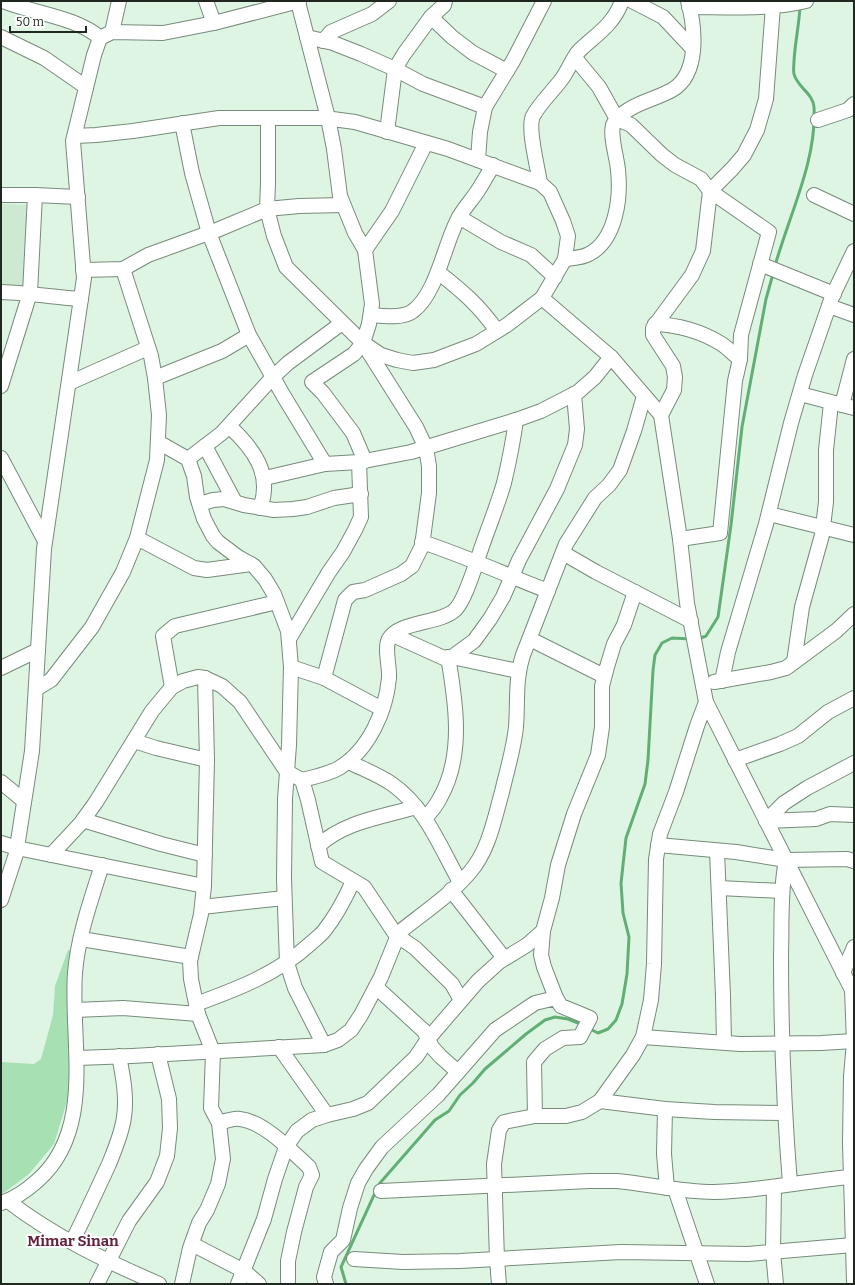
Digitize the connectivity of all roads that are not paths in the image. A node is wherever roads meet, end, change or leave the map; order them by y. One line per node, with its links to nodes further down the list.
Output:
1 (3, 1): 15 (street)
2 (119, 1): 15 (street)
3 (206, 1): 14 (street)
4 (389, 1): 18 (street)
5 (445, 1): 13 (street)
6 (544, 1): 22 (street)
7 (622, 1): 20 (street)
8 (632, 1): 19 (street)
9 (806, 1): 12 (street)
10 (294, 2): 14 (street); 17 (street)
11 (689, 4): 12 (street); 19 (street)
12 (773, 6): 37 (street)
13 (431, 17): 21 (street); 22 (street)
14 (214, 23): 15 (street)
15 (106, 35): 23 (street)
16 (1, 37): 23 (street)
17 (307, 37): 18 (street); 27 (street)
18 (322, 41): 21 (street)
19 (694, 49): 28 (street)
20 (574, 58): 28 (street); 36 (street)
21 (395, 69): 25 (street); 31 (street)
22 (507, 71): 25 (street)
23 (86, 87): 32 (street)
24 (854, 104): 29 (street)
25 (485, 107): 34 (street)
26 (268, 118): 27 (street); 30 (street); 43 (street)
27 (328, 118): 31 (street); 42 (street)
28 (617, 120): 37 (street); 49 (street)
29 (818, 120)
30 (182, 123): 32 (street); 46 (street)
31 (387, 132): 33 (street)
32 (75, 136): 41 (street)
33 (426, 143): 34 (street); 47 (street)
34 (478, 160): 35 (street)
35 (493, 165): 36 (street); 45 (street)
36 (540, 183): 49 (street)
37 (710, 191): 52 (street); 64 (street)
38 (1, 195): 39 (street)
39 (35, 195): 41 (street); 57 (street)
40 (814, 195): 44 (street)
41 (78, 197): 53 (street)
42 (343, 205): 43 (street); 47 (street)
43 (267, 209): 46 (street); 63 (street)
44 (854, 214)
45 (459, 217): 54 (street); 55 (street)
46 (209, 233): 51 (street); 66 (street)
47 (365, 250): 61 (street)
48 (854, 252): 50 (street)
49 (565, 259): 55 (street)
50 (850, 267): 60 (street)
51 (123, 268): 53 (street); 68 (street)
52 (769, 268): 60 (street); 70 (street)
53 (83, 270): 59 (street)
54 (438, 272): 61 (street); 65 (street)
55 (555, 277): 58 (street)
56 (1, 292): 57 (street)
57 (30, 293): 59 (street); 75 (street)
58 (542, 298): 65 (street); 69 (street)
59 (81, 299): 74 (street)
60 (831, 300): 62 (street); 77 (street)
61 (371, 315): 67 (street)
62 (854, 315)
63 (342, 323): 67 (street); 72 (street)
64 (655, 324): 70 (street); 80 (street)
65 (497, 331): 67 (street)
66 (249, 334): 72 (street); 73 (street)
67 (363, 343): 85 (street); 88 (street)
68 (148, 348): 73 (street); 74 (street)
69 (611, 357): 76 (street); 78 (street)
70 (740, 359): 99 (street)
71 (854, 359): 79 (street)
72 (272, 377): 82 (street); 89 (street)
73 (155, 378): 83 (street)
74 (68, 383): 100 (street)
75 (1, 386)
76 (574, 394): 81 (street); 105 (street)
77 (800, 394): 79 (street); 95 (street)
78 (644, 396): 80 (street); 102 (street)
79 (842, 405): 96 (street)
80 (661, 415): 99 (street)
81 (516, 420): 85 (street); 103 (street)
82 (228, 426): 84 (street); 90 (street)
83 (158, 442): 87 (street); 98 (street)
84 (205, 446): 87 (street); 92 (street)
85 (426, 448): 88 (street); 101 (street)
86 (1, 458): 100 (street)
87 (188, 460): 93 (street)
88 (362, 462): 89 (street); 91 (street)
89 (325, 464): 90 (street)
90 (265, 478): 94 (street)
91 (361, 494): 94 (street); 112 (street)
92 (235, 502): 93 (street); 94 (street)
93 (200, 504): 104 (street)
94 (260, 508)
95 (769, 514): 96 (street); 123 (street)
96 (823, 528): 97 (street); 116 (street)
97 (854, 535)
98 (137, 538): 104 (street); 126 (street)
99 (680, 539): 110 (street)
100 (45, 541): 114 (street)
101 (422, 542): 103 (street); 122 (street)
102 (563, 553): 106 (street); 107 (street)
103 (477, 562): 105 (street); 111 (street)
104 (251, 564): 108 (street)
105 (511, 578): 106 (street); 115 (street)
106 (548, 591): 113 (street)
107 (635, 592): 110 (street); 120 (street)
108 (277, 602): 112 (street); 125 (street)
109 (852, 620): 116 (street)
110 (693, 633): 124 (street)
111 (393, 635): 115 (street); 129 (street)
112 (289, 639): 117 (street)
113 (530, 639): 119 (street); 120 (street)
114 (38, 650): 118 (street); 126 (street)
115 (450, 657): 119 (street); 141 (street)
116 (794, 662): 123 (street)
117 (291, 667): 122 (street); 135 (street)
118 (1, 668)
119 (518, 671): 156 (street)
120 (604, 676): 162 (street)
121 (205, 678): 125 (street); 131 (street); 135 (street)
122 (324, 678): 129 (street)
123 (722, 681): 124 (street)
124 (704, 684): 128 (street)
125 (172, 687): 130 (street)
126 (36, 689): 138 (street)
127 (854, 698): 132 (street)
128 (706, 702): 132 (street); 145 (street)
129 (382, 709): 133 (street)
130 (134, 741): 131 (street); 142 (street)
131 (207, 760): 150 (street)
132 (735, 760): 143 (street)
133 (349, 762): 136 (street); 139 (street)
134 (854, 763): 143 (street)
135 (287, 772): 136 (street); 159 (street)
136 (302, 780): 146 (street)
137 (1, 782): 138 (street)
138 (24, 801): 147 (street)
139 (416, 807): 141 (street); 146 (street)
140 (854, 815): 143 (street)
141 (425, 818): 156 (street)
142 (82, 820): 149 (street); 150 (street)
143 (766, 822): 151 (street)
144 (1, 843): 147 (street)
145 (658, 845): 148 (street); 176 (street)
146 (318, 846): 154 (street)
147 (17, 848): 149 (street); 160 (street)
148 (717, 851): 151 (street); 157 (street)
149 (51, 855): 153 (street)
150 (205, 855): 155 (street)
151 (786, 860): 152 (street); 158 (street); 169 (street)
152 (854, 861)
153 (102, 865): 155 (street); 164 (street)
154 (353, 881): 163 (street); 168 (street)
155 (204, 886): 161 (street)
156 (456, 886): 163 (street); 167 (street)
157 (719, 888): 158 (street); 178 (street)
158 (781, 891): 180 (street)
159 (284, 898): 161 (street); 168 (street)
160 (1, 900)
161 (202, 907): 166 (street)
162 (543, 931): 167 (street); 172 (street)
163 (396, 935): 170 (street); 173 (street)
164 (81, 939): 166 (street); 175 (street)
165 (854, 947): 169 (street)
166 (191, 957): 174 (street)
167 (504, 958): 173 (street)
168 (287, 963): 174 (street); 181 (street)
169 (843, 973): 171 (street)
170 (376, 987): 177 (street); 181 (street)
171 (853, 990): 179 (street)
172 (556, 998): 187 (street); 193 (street)
173 (461, 1000): 177 (street)
174 (197, 1009): 175 (street); 183 (street)
175 (75, 1010): 186 (street)
176 (643, 1037): 178 (street); 189 (street)
177 (428, 1039): 187 (street); 192 (street)
178 (724, 1042): 180 (street)
179 (854, 1042): 180 (street); 188 (street)
180 (783, 1044): 191 (street)
181 (324, 1046): 182 (street)
182 (279, 1047): 183 (street); 192 (street)
183 (213, 1052): 184 (street); 194 (street)
184 (158, 1054): 185 (street); 212 (street)
185 (119, 1056): 186 (street); 205 (street)
186 (77, 1058): 203 (street)
187 (458, 1072): 220 (street)
188 (852, 1076): 195 (street)
189 (600, 1101): 190 (street); 193 (street)
190 (665, 1109): 191 (street); 201 (street)
191 (785, 1113): 198 (street)
192 (326, 1115): 196 (street)
193 (535, 1116): 199 (street)
194 (219, 1123): 196 (street); 206 (street)
195 (852, 1143): 197 (street)
196 (286, 1147): 213 (street); 219 (street)
197 (850, 1177): 198 (street); 204 (street)
198 (790, 1184): 200 (street)
199 (495, 1186): 201 (street); 202 (street); 211 (street)
200 (774, 1187): 201 (street); 209 (street)
201 (671, 1189): 208 (street)
202 (381, 1191)
203 (4, 1202): 205 (street)
204 (853, 1216): 207 (street)
205 (72, 1242): 212 (street)
206 (192, 1244): 213 (street); 217 (street)
207 (853, 1245): 209 (street); 214 (street)
208 (696, 1252): 209 (street); 211 (street); 222 (street)
209 (773, 1252): 223 (street)
210 (354, 1259): 211 (street)
211 (497, 1260): 221 (street)
212 (109, 1262): 215 (street); 216 (street)
213 (241, 1278): 218 (street)
214 (854, 1281)
215 (97, 1284)
216 (159, 1284)
217 (182, 1284)
218 (259, 1284)
219 (288, 1284)
220 (326, 1284)
221 (499, 1284)
222 (707, 1284)
223 (776, 1284)

